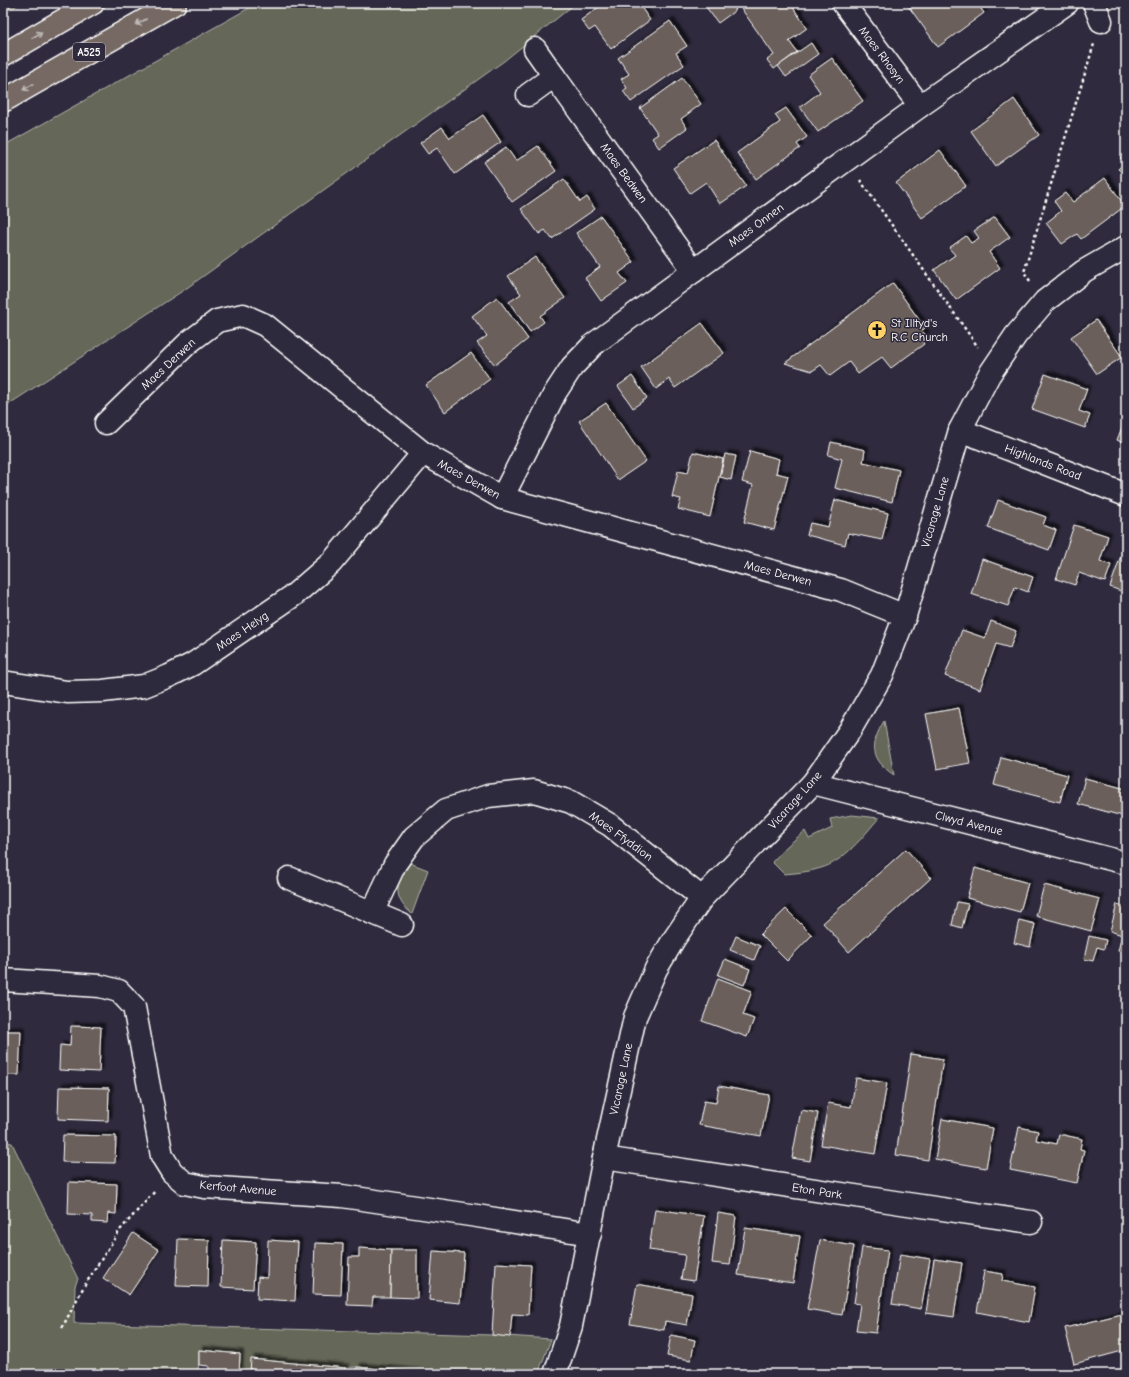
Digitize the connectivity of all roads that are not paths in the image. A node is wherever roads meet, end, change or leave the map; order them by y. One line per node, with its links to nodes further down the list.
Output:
1 (93, 3): 6 (main road, one-way to 1)
2 (175, 3): 9 (main road, A525, one-way to 9)
3 (843, 3): 10 (street, Maes Rhosyn)
4 (1067, 3): 10 (street, Maes Onnen)
5 (535, 49): 7 (street, Maes Bedwen)
6 (3, 55)
7 (554, 76): 8 (street); 12 (street, Maes Bedwen)
8 (528, 95)
9 (3, 101)
10 (920, 106): 12 (street, Maes Onnen)
11 (1126, 247): 14 (street, Vicarage Lane)
12 (694, 271): 17 (street, Maes Onnen)
13 (106, 423): 15 (street, Maes Derwen)
14 (960, 430): 16 (street, Highlands Road); 18 (street, Vicarage Lane)
15 (423, 453): 17 (street, Maes Derwen); 19 (street, Maes Helyg)
16 (1126, 495)
17 (502, 498): 18 (street, Maes Derwen)
18 (905, 616): 20 (street, Vicarage Lane)
19 (3, 682)
20 (812, 783): 21 (street, Clwyd Avenue); 23 (street, Vicarage Lane)
21 (1126, 863)
22 (289, 878): 24 (street)
23 (702, 898): 24 (street, Maes Ffyddion); 27 (street, Vicarage Lane)
24 (372, 913): 25 (street)
25 (402, 925)
26 (3, 980): 29 (street, Kerfoot Avenue)
27 (604, 1158): 28 (street, Eton Park); 29 (street, Vicarage Lane)
28 (1031, 1222)
29 (590, 1234): 30 (street, Vicarage Lane)
30 (554, 1374)

